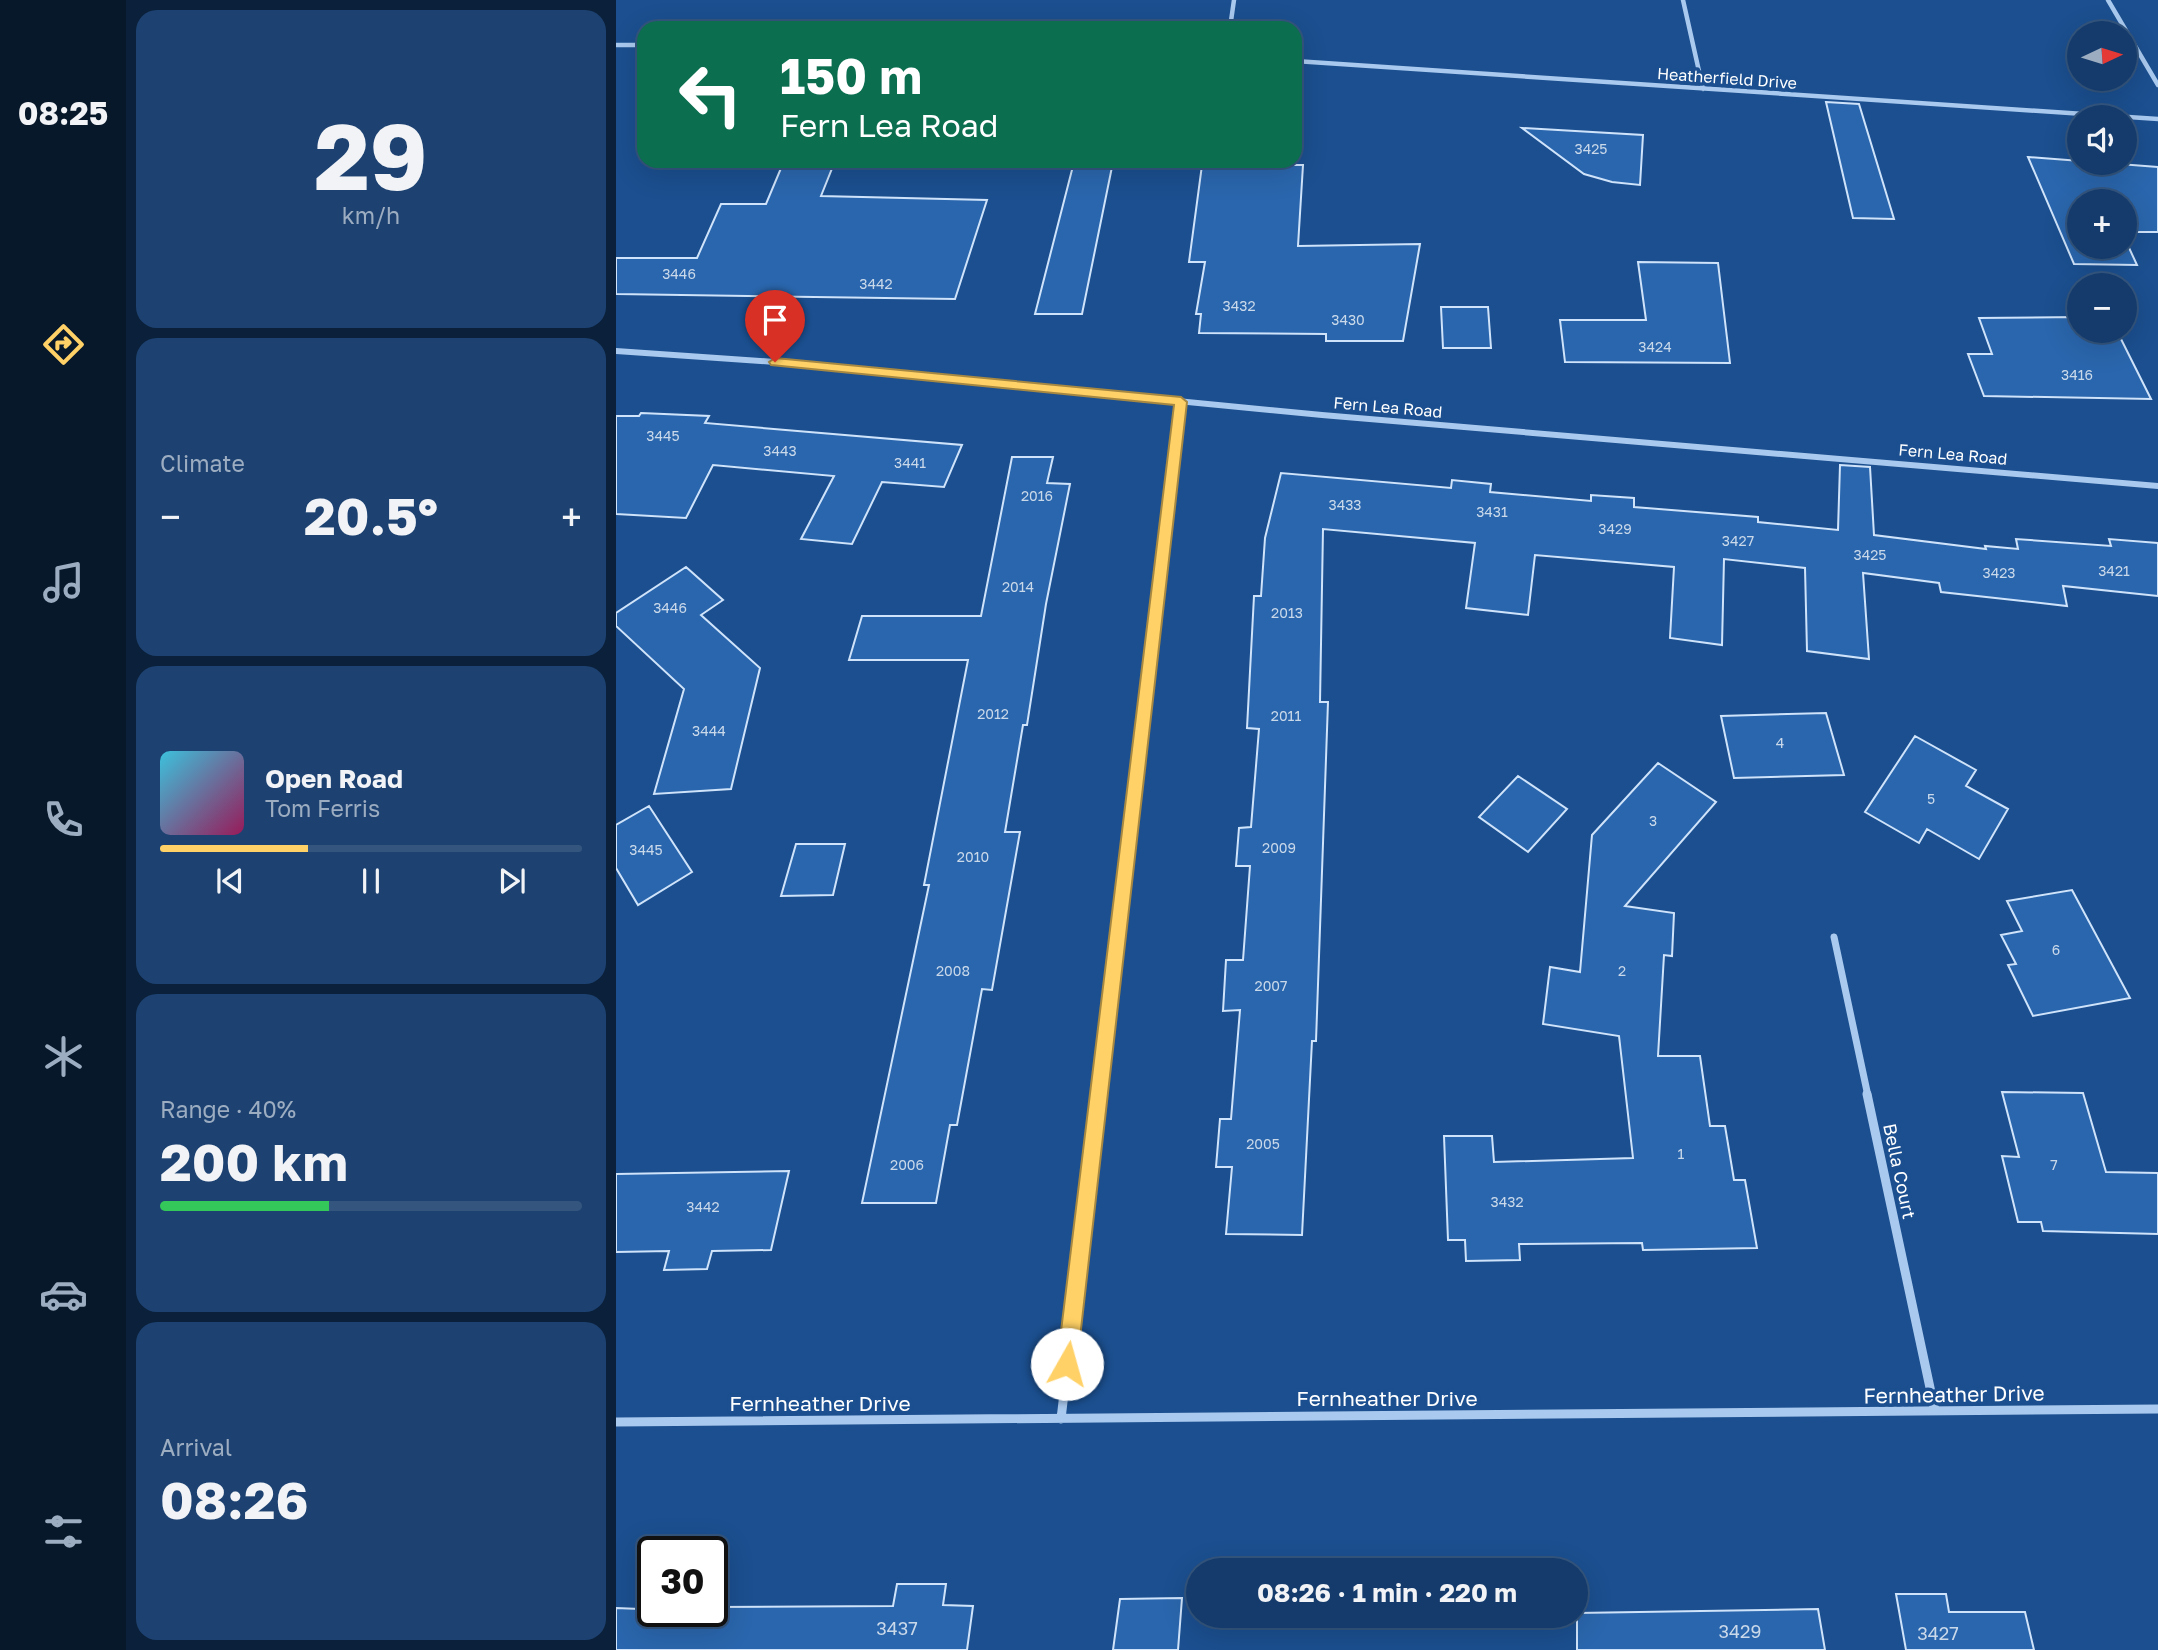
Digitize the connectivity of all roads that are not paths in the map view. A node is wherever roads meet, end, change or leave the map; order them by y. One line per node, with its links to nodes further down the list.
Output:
1 (1234, 0): 4 (street)
2 (1682, 0): 9 (street)
3 (2108, 0): 8 (street)
4 (1231, 21)
5 (616, 45): 6 (street)
6 (637, 45)
7 (1302, 61): 9 (street, Heatherfield Drive)
8 (2158, 85)
9 (1703, 89): 10 (street, Heatherfield Drive)
10 (2158, 119)
11 (616, 351): 12 (street, Fern Lea Road)
12 (1181, 402): 13 (street, Fern Lea Road); 17 (street)
13 (2158, 486)
14 (1834, 937): 16 (street, Bella Court)
15 (2158, 1409): 16 (street, Fernheather Drive)
16 (1935, 1411): 17 (street, Fernheather Drive)
17 (1061, 1419): 18 (street, Fernheather Drive)
18 (616, 1422)

